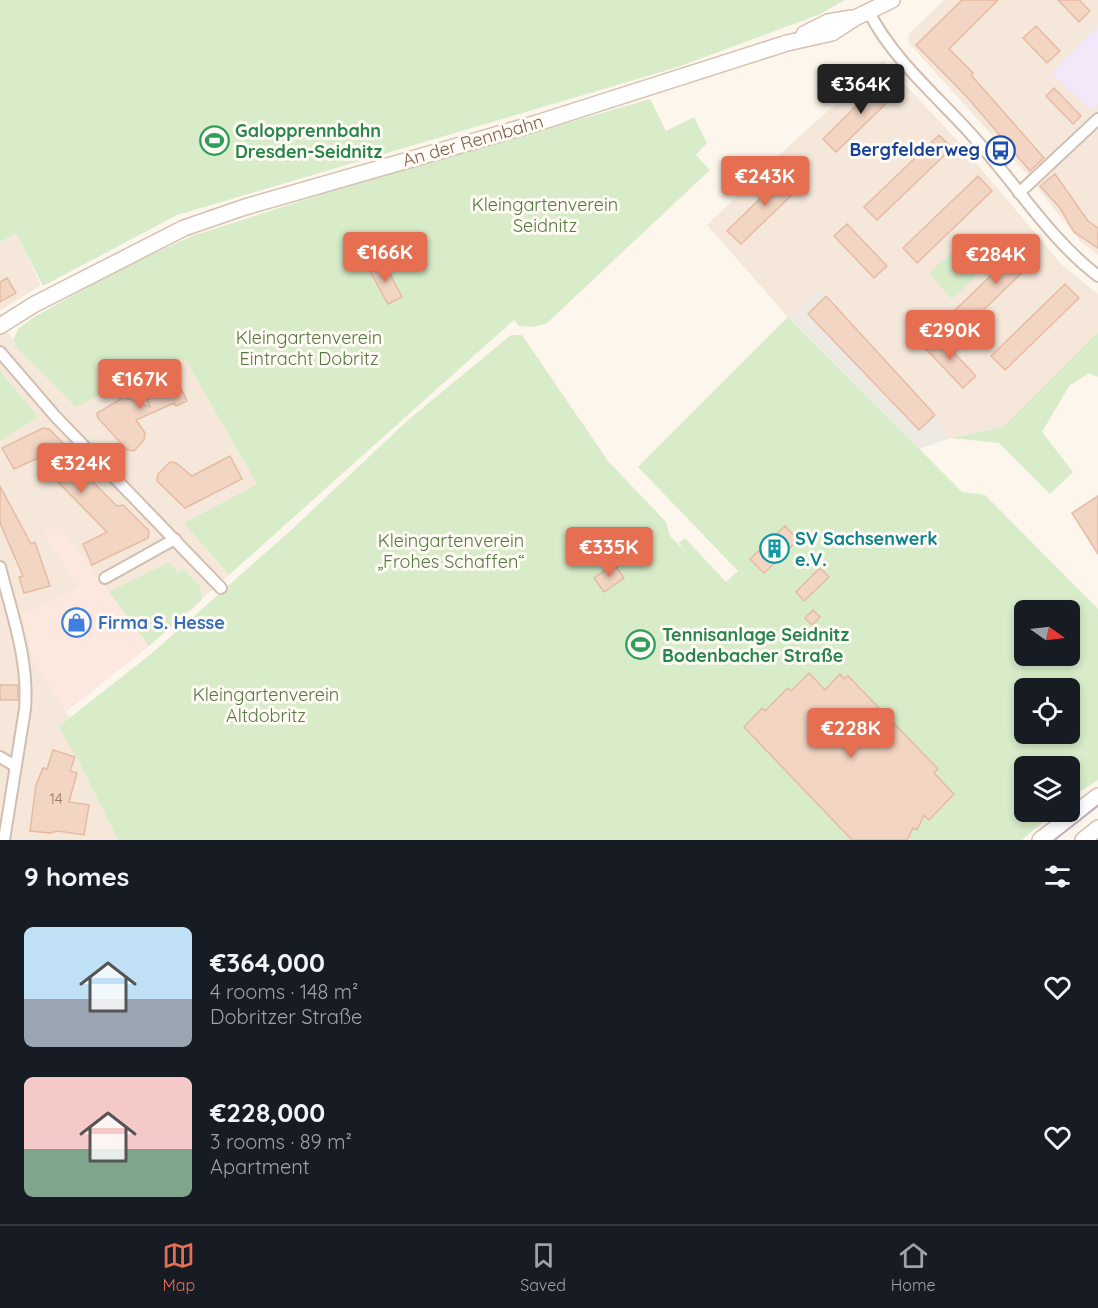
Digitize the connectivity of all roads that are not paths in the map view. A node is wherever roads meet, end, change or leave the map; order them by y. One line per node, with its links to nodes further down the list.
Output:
1 (892, 0): 2 (main road, An der Rennbahn)
2 (862, 15): 4 (street); 6 (main road, An der Rennbahn)
3 (1098, 119): 4 (street)
4 (1019, 193): 5 (street)
5 (1098, 276)
6 (0, 326)
7 (0, 352): 8 (street)
8 (176, 538): 10 (street); 11 (street)
9 (0, 567): 13 (street)
10 (105, 578)
11 (221, 588)
12 (0, 757): 13 (street)
13 (15, 766): 16 (street)
14 (1098, 796): 17 (main road)
15 (1098, 828): 18 (main road)
16 (4, 840)
17 (1040, 840)
18 (1083, 840)

